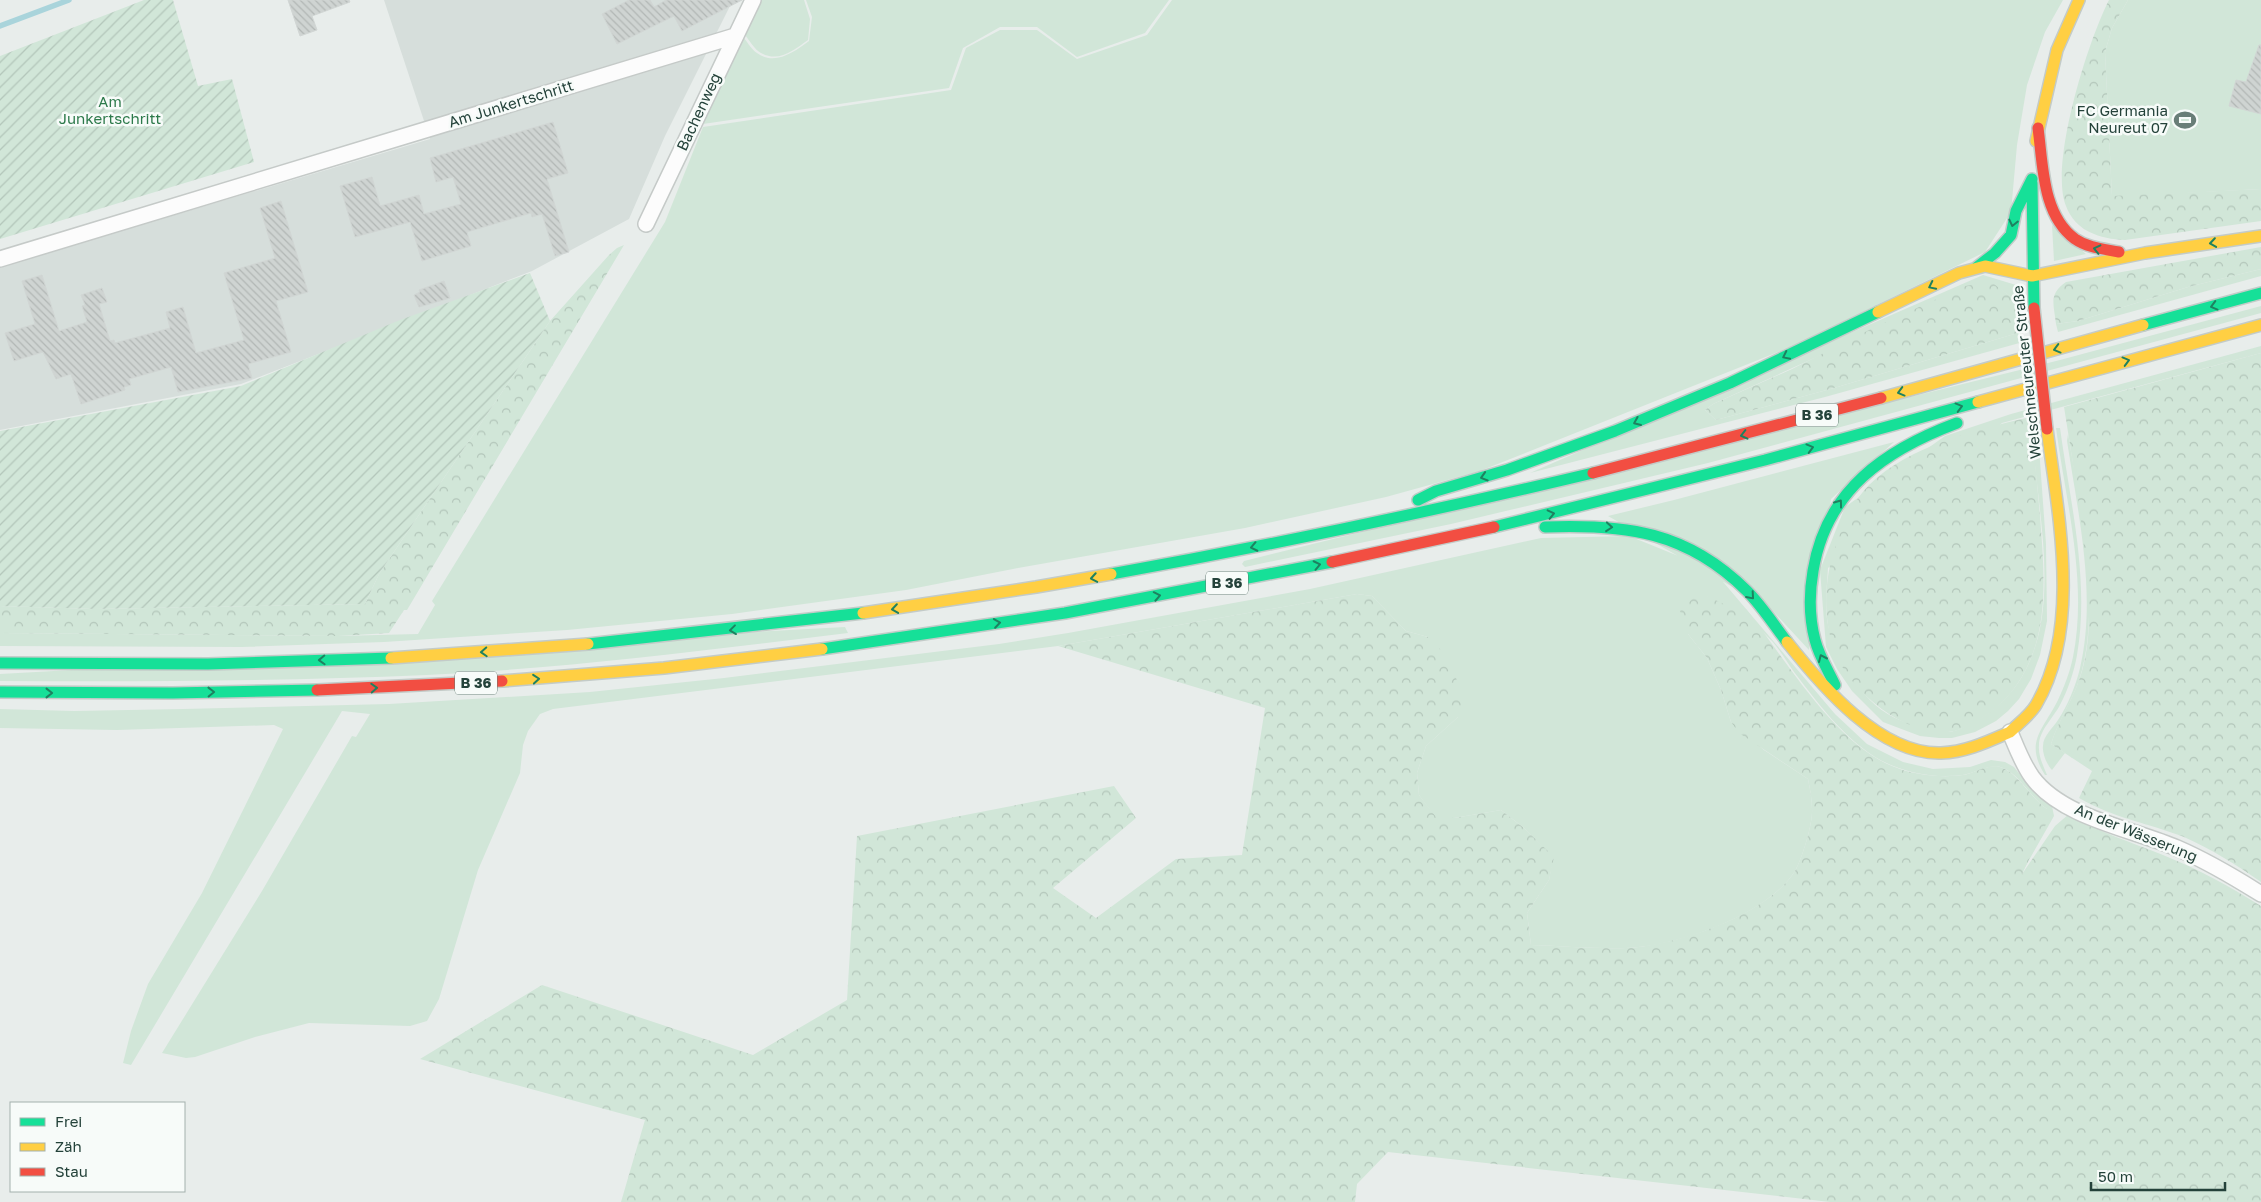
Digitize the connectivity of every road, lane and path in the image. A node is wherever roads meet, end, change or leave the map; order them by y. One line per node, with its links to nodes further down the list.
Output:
1 (753, 0): 3 (street, Bachenweg)
2 (2079, 0): 4 (main road, Welschneureuter Straße)
3 (735, 36): 6 (street, Bachenweg); 9 (street, Am Junkertschritt)
4 (2038, 128): 5 (main road, Welschneureuter Straße); 8 (main road, one-way to 4)
5 (2032, 179): 10 (main road, B 36, one-way to 10); 11 (main road, Welschneureuter Straße)
6 (646, 224)
7 (2261, 236): 8 (main road, one-way to 8)
8 (2145, 253): 11 (main road)
9 (0, 259)
10 (1977, 267): 11 (main road, B 36); 15 (main road, B 36, one-way to 15)
11 (2032, 276): 20 (main road, Welschneureuter Straße, bridge)
12 (2261, 293): 15 (main road, B 36, one-way to 15)
13 (2261, 325): 14 (main road, B 36, one-way to 13)
14 (1995, 398): 16 (main road, B 36, one-way to 14); 19 (main road, one-way to 14)
15 (1370, 523): 17 (main road, B 36, one-way to 17)
16 (1504, 525): 18 (main road, B 36, one-way to 16); 19 (main road, Welschneureuter Straße / B 36, one-way to 19)
17 (0, 663)
18 (0, 692)
19 (1843, 702): 20 (main road, Welschneureuter Straße)
20 (2010, 732): 21 (street, An der Wässerung)
21 (2261, 894)

